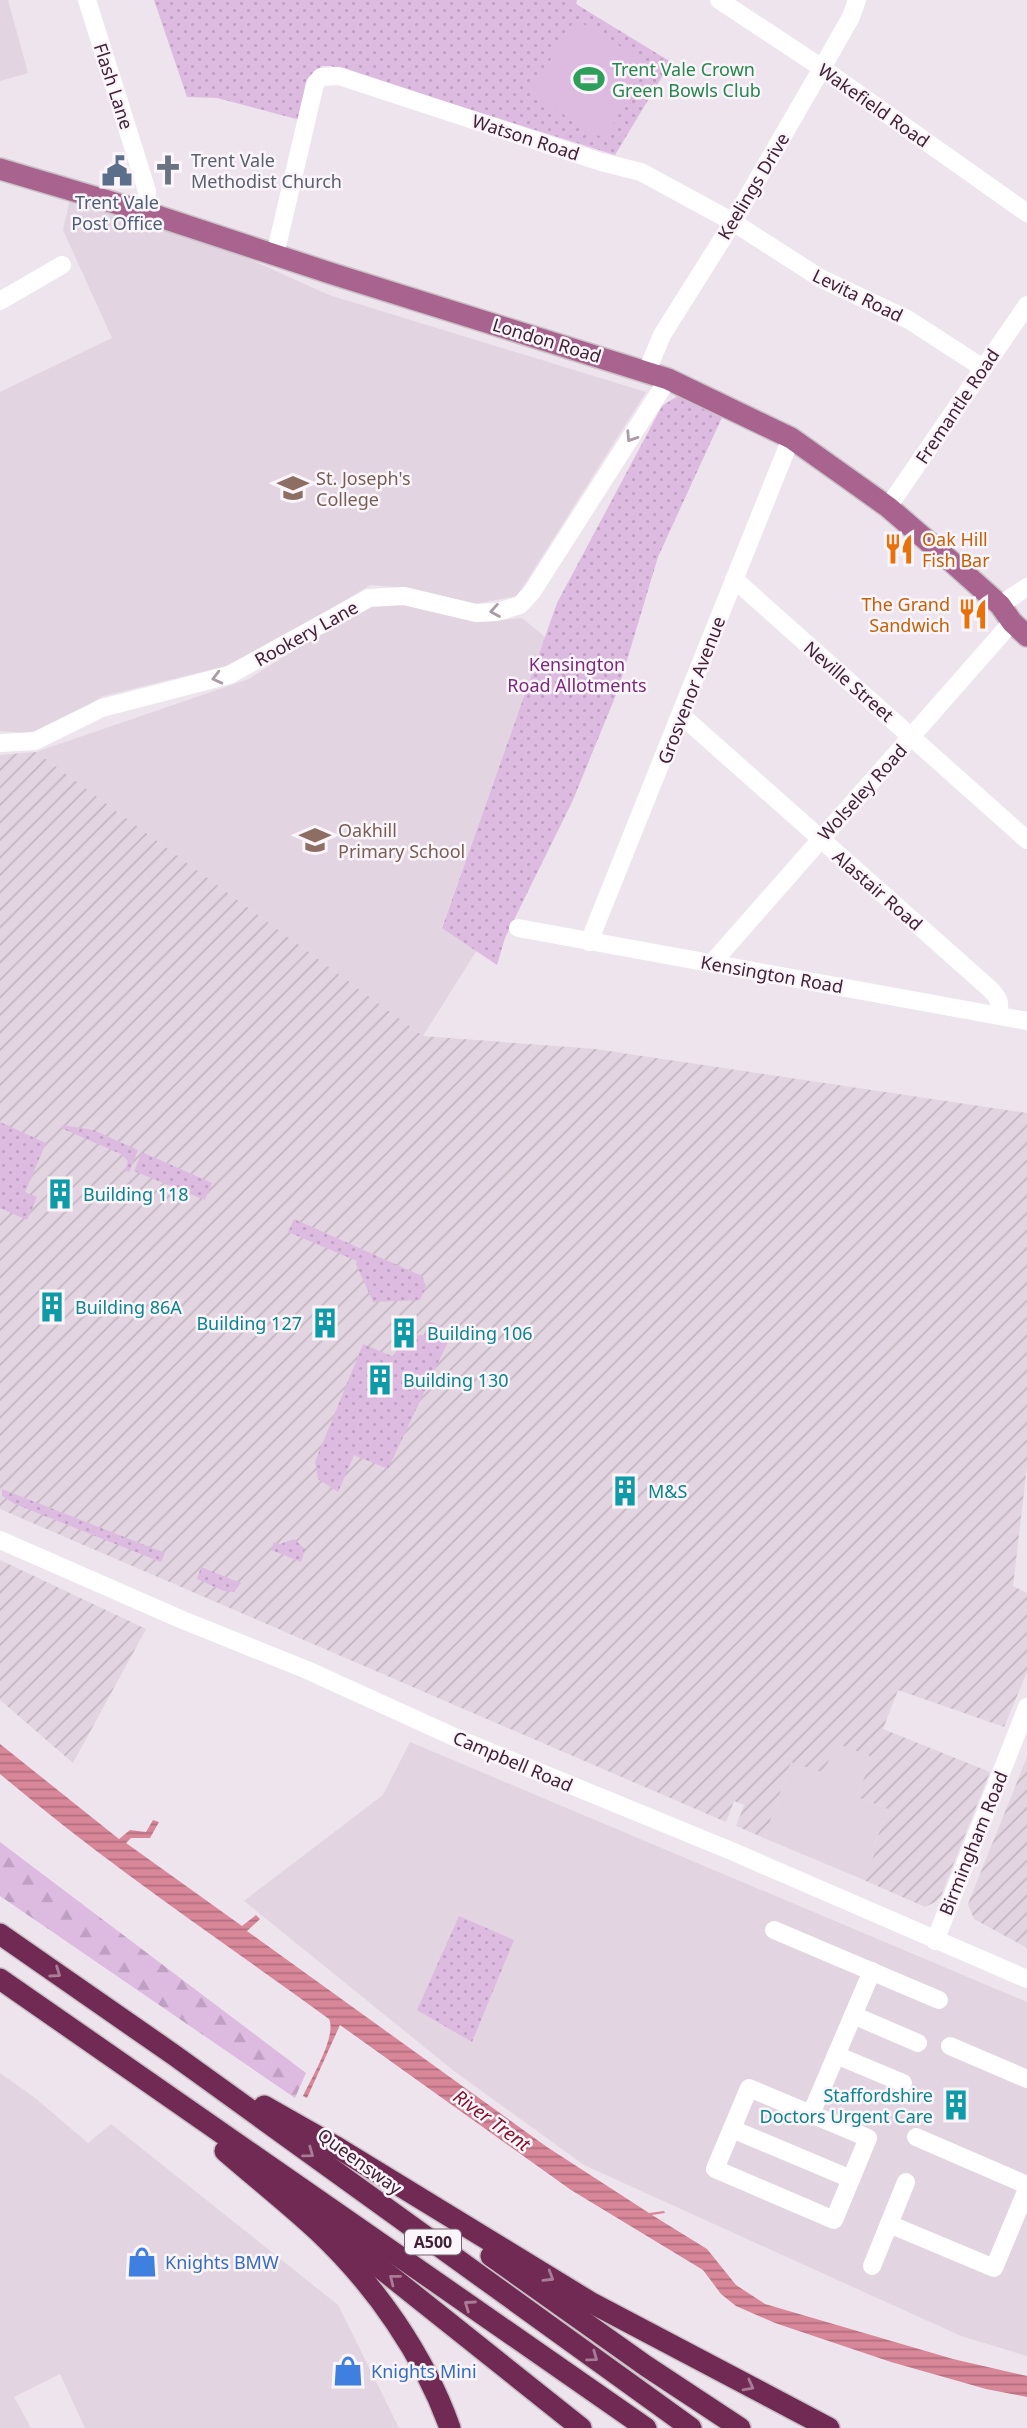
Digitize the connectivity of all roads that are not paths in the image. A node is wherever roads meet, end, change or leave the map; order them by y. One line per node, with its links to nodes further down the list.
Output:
1 (87, 0): 6 (street, Flash Lane)
2 (719, 0): 4 (street, Wakefield Road)
3 (857, 0): 4 (street, Keelings Drive)
4 (822, 68): 7 (street, Wakefield Road); 8 (street, Keelings Drive)
5 (0, 169): 6 (main road, London Road)
6 (145, 212): 9 (main road, London Road)
7 (1027, 213)
8 (733, 222): 9 (street, Watson Road); 13 (street, Levita Road); 14 (street, Keelings Drive)
9 (275, 255): 14 (main road, London Road)
10 (62, 265): 11 (street)
11 (0, 301)
12 (1027, 305): 13 (street, Fremantle Road)
13 (983, 368): 17 (street, Fremantle Road)
14 (646, 371): 15 (main road, London Road)
15 (668, 379): 16 (main road, London Road); 23 (street, Rookery Lane, one-way to 23)
16 (791, 438): 17 (main road, London Road); 18 (street, Grosvenor Avenue)
17 (888, 507): 20 (main road, London Road)
18 (734, 579): 21 (street, Grosvenor Avenue); 22 (street, Neville Street)
19 (1027, 587): 20 (street, Wolseley Road)
20 (1013, 621): 22 (street, Wolseley Road)
21 (681, 715): 24 (street, Alastair Road); 27 (street, Grosvenor Avenue)
22 (911, 737): 24 (street, Wolseley Road); 25 (street, Neville Street)
23 (0, 743)
24 (820, 839): 28 (street, Wolseley Road); 29 (street, Alastair Road)
25 (1027, 840)
26 (517, 928): 27 (street, Kensington Road)
27 (589, 942): 28 (street, Kensington Road)
28 (712, 963): 29 (street, Kensington Road)
29 (998, 1015): 30 (street, Kensington Road)
30 (1027, 1021)
31 (0, 1539): 35 (street, Campbell Road)
32 (1027, 1707): 35 (street, Birmingham Road)
33 (774, 1930): 36 (street)
34 (0, 1934): 43 (highway, Queensway / A500, one-way to 43)
35 (934, 1941): 38 (street, Campbell Road)
36 (872, 1971): 39 (street); 40 (street)
37 (0, 1979): 45 (highway, A500)
38 (1027, 1979)
39 (939, 2000)
40 (853, 2015): 41 (street); 44 (street)
41 (918, 2043)
42 (950, 2046): 46 (street)
43 (174, 2055): 51 (highway); 60 (highway, Queensway / A500, one-way to 60)
44 (836, 2055): 47 (street); 48 (street)
45 (142, 2079): 57 (highway); 58 (highway, one-way to 45); 59 (highway, A500, one-way to 45)
46 (1027, 2079)
47 (903, 2083)
48 (811, 2114): 49 (street); 52 (street)
49 (732, 2129): 52 (street); 52 (street)
50 (916, 2137): 54 (street)
51 (338, 2148): 61 (highway); 62 (highway, one-way to 62)
52 (851, 2179)
53 (906, 2182): 55 (street)
54 (1027, 2187): 55 (street)
55 (889, 2224): 56 (street)
56 (872, 2266)
57 (450, 2428)
58 (582, 2428)
59 (646, 2428)
60 (691, 2428)
61 (740, 2428)
62 (830, 2428)

